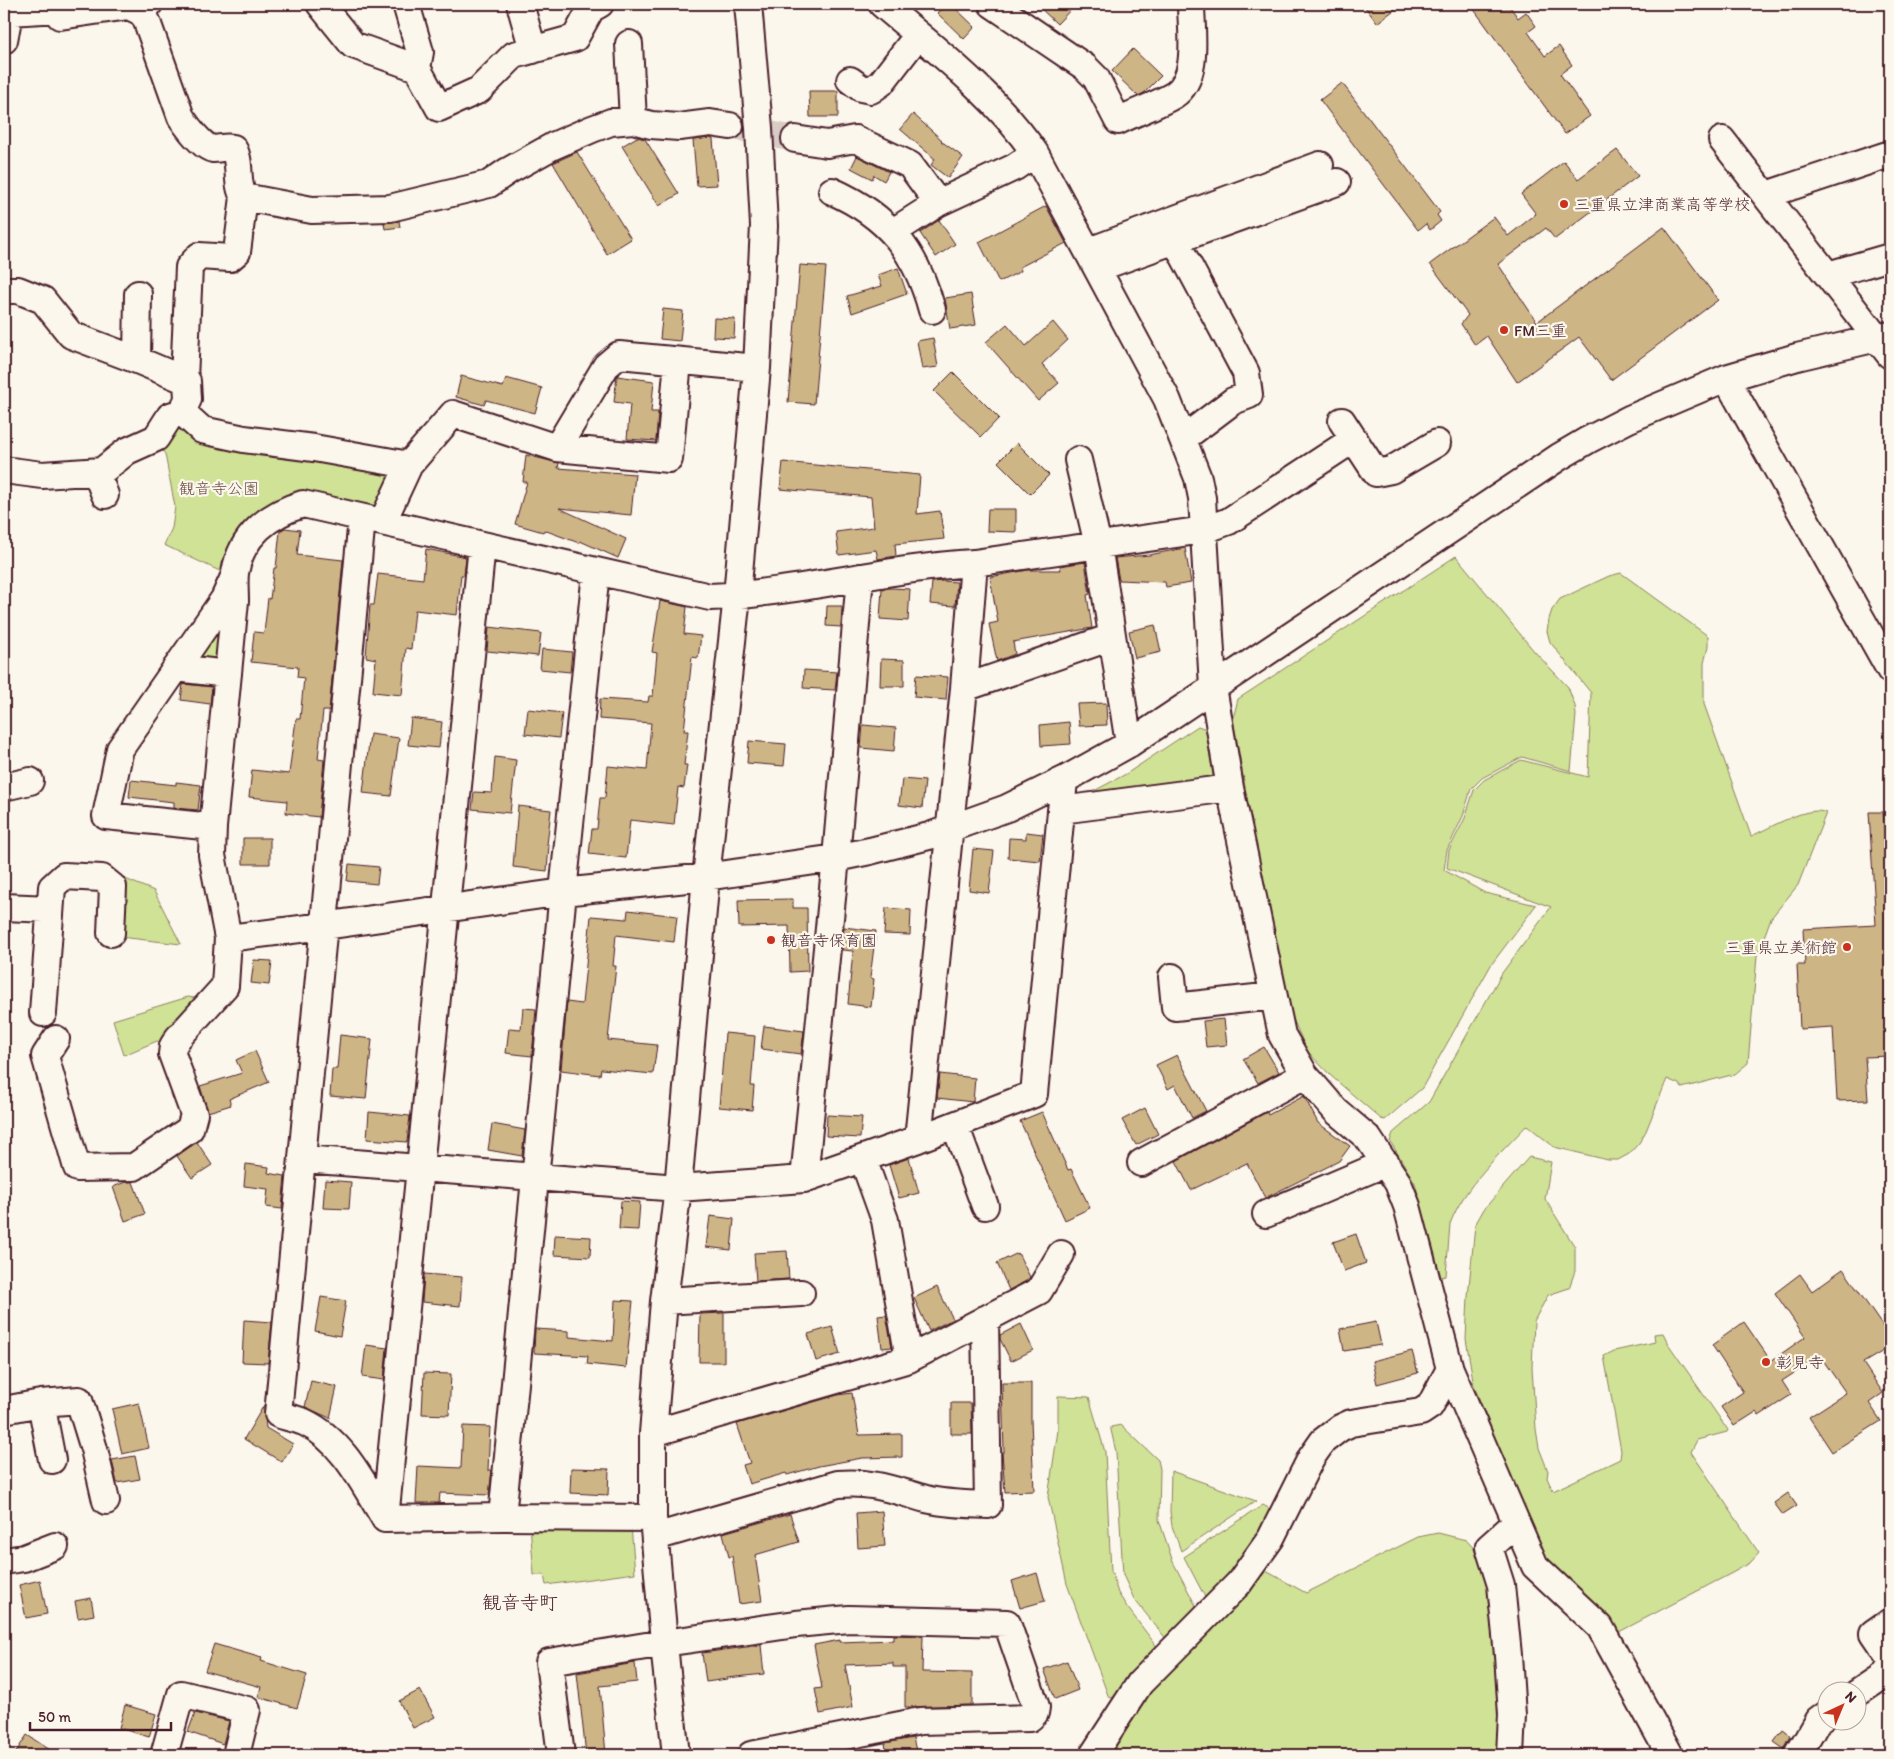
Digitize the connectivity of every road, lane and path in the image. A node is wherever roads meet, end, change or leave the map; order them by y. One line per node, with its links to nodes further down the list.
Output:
1 (320, 4): 16 (street)
2 (406, 4): 16 (street)
3 (520, 4): 15 (street)
4 (600, 4): 15 (street)
5 (748, 4): 39 (street)
6 (882, 4): 12 (street)
7 (1191, 4): 8 (street)
8 (996, 5)
9 (58, 6): 10 (street); 11 (street)
10 (10, 8): 13 (street)
11 (145, 8): 26 (street)
12 (918, 35): 17 (street); 22 (street)
13 (4, 40)
14 (629, 44): 18 (street)
15 (533, 50): 16 (street)
16 (417, 68)
17 (850, 80)
18 (633, 120): 19 (street); 26 (street)
19 (730, 126)
20 (795, 139): 27 (street)
21 (1722, 140): 25 (street)
22 (1035, 153): 27 (street); 31 (street)
23 (1890, 154): 25 (street)
24 (832, 191): 28 (street)
25 (1766, 195): 32 (street)
26 (244, 197): 41 (street)
27 (938, 203): 28 (street)
28 (893, 232): 35 (street)
29 (1175, 240): 31 (street); 31 (street); 43 (street)
30 (1890, 257): 32 (street)
31 (1093, 260): 43 (street)
32 (1828, 275): 36 (street)
33 (4, 290): 37 (street)
34 (138, 294): 37 (street)
35 (932, 310)
36 (1886, 342): 40 (street)
37 (137, 360): 41 (street)
38 (678, 361): 39 (street); 45 (street); 45 (street)
39 (757, 368): 57 (street)
40 (1726, 378): 60 (street); 62 (street)
41 (184, 380): 42 (street)
42 (182, 412): 47 (street); 48 (street)
43 (1184, 438): 50 (street)
44 (1437, 443): 50 (street)
45 (557, 448): 47 (street)
46 (1078, 460): 52 (street)
47 (409, 465): 49 (street)
48 (4, 470)
49 (372, 520): 51 (street); 55 (street); 78 (street)
50 (1204, 530): 52 (street); 62 (street)
51 (482, 545): 54 (street); 77 (street)
52 (1098, 545): 53 (street); 58 (street)
53 (974, 563): 56 (street); 63 (street)
54 (596, 572): 57 (street); 74 (street)
55 (234, 576): 59 (street); 61 (street)
56 (860, 577): 57 (street); 72 (street)
57 (737, 596): 73 (street)
58 (1112, 637): 63 (street); 64 (street)
59 (176, 668): 61 (street); 70 (street)
60 (1890, 670)
61 (228, 674): 70 (street)
62 (1213, 687): 64 (street); 68 (street)
63 (964, 688): 71 (street)
64 (1129, 744): 65 (street)
65 (1064, 780): 69 (street); 71 (street)
66 (30, 781): 67 (street)
67 (4, 787)
68 (1230, 788): 69 (street); 82 (street)
69 (1061, 810): 86 (street)
70 (213, 827): 80 (street)
71 (949, 828): 72 (street); 87 (street)
72 (836, 858): 73 (street); 94 (street)
73 (706, 877): 74 (street); 95 (street)
74 (563, 892): 77 (street); 93 (street)
75 (4, 907): 76 (street)
76 (50, 909): 79 (street); 83 (street)
77 (446, 909): 78 (street); 92 (street)
78 (324, 926): 80 (street); 89 (street)
79 (111, 933)
80 (228, 938): 84 (street)
81 (1172, 977): 82 (street)
82 (1274, 996): 85 (street)
83 (43, 1013)
84 (56, 1039)
85 (1305, 1075): 90 (street); 91 (street)
86 (955, 1125): 87 (street); 96 (street)
87 (918, 1139): 88 (street)
88 (863, 1159): 94 (street); 102 (street)
89 (303, 1160): 92 (street); 110 (street)
90 (1141, 1163)
91 (1386, 1163): 97 (street); 103 (street)
92 (422, 1169): 93 (street); 110 (street)
93 (535, 1177): 95 (street); 109 (street)
94 (804, 1179): 95 (street)
95 (678, 1188): 100 (street)
96 (985, 1206)
97 (1266, 1214)
98 (1061, 1254): 101 (street)
99 (801, 1293): 100 (street)
100 (664, 1301): 106 (street)
101 (985, 1319): 102 (street); 112 (street)
102 (909, 1359): 106 (street)
103 (1450, 1369): 111 (street); 126 (street)
104 (41, 1403): 105 (street); 107 (street); 108 (street)
105 (4, 1410)
106 (653, 1433): 112 (street)
107 (52, 1460)
108 (106, 1501)
109 (502, 1517): 110 (street); 112 (street)
110 (385, 1519)
111 (1516, 1523): 127 (street); 128 (street)
112 (654, 1527): 116 (street)
113 (55, 1546): 114 (street)
114 (4, 1561)
115 (1890, 1622): 117 (street)
116 (664, 1643): 123 (street); 124 (street); 125 (street)
117 (1890, 1659)
118 (1890, 1671): 119 (street)
119 (1866, 1687)
120 (1816, 1724): 129 (street)
121 (164, 1755): 122 (street)
122 (236, 1755)
123 (561, 1755)
124 (676, 1755)
125 (751, 1755)
126 (1093, 1755)
127 (1510, 1755)
128 (1670, 1755)
129 (1798, 1755)

